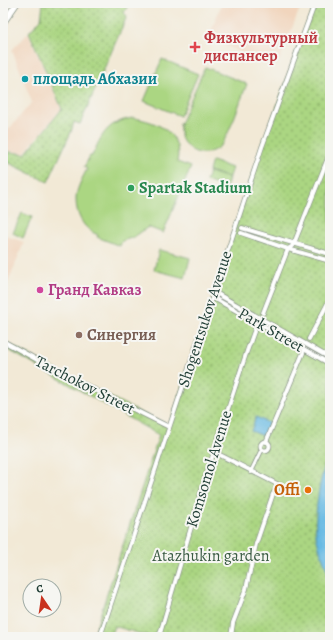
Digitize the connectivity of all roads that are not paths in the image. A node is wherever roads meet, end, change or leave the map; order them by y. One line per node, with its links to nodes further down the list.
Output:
1 (17, 3): 3 (main road)
2 (315, 3): 9 (street, Shogentsukov Avenue)
3 (3, 23)
4 (330, 153): 5 (street)
5 (293, 244): 6 (street); 6 (street); 7 (street)
6 (288, 249): 8 (street); 12 (street)
7 (330, 254)
8 (330, 261)
9 (214, 292): 10 (street, Shogentsukov Avenue); 17 (street, Park Street)
10 (212, 297): 18 (street, Park Street); 19 (street, Shogentsukov Avenue)
11 (330, 299): 14 (street)
12 (263, 313)
13 (256, 326): 20 (street, Komsomol Avenue)
14 (309, 339)
15 (3, 341): 19 (street, Tarchokov Street)
16 (303, 353): 21 (street)
17 (330, 358)
18 (330, 364)
19 (169, 427): 22 (street, Shogentsukov Avenue)
20 (214, 452): 21 (street); 23 (street, Komsomol Avenue)
21 (251, 472): 24 (street)
22 (100, 637)
23 (158, 637)
24 (231, 637)

